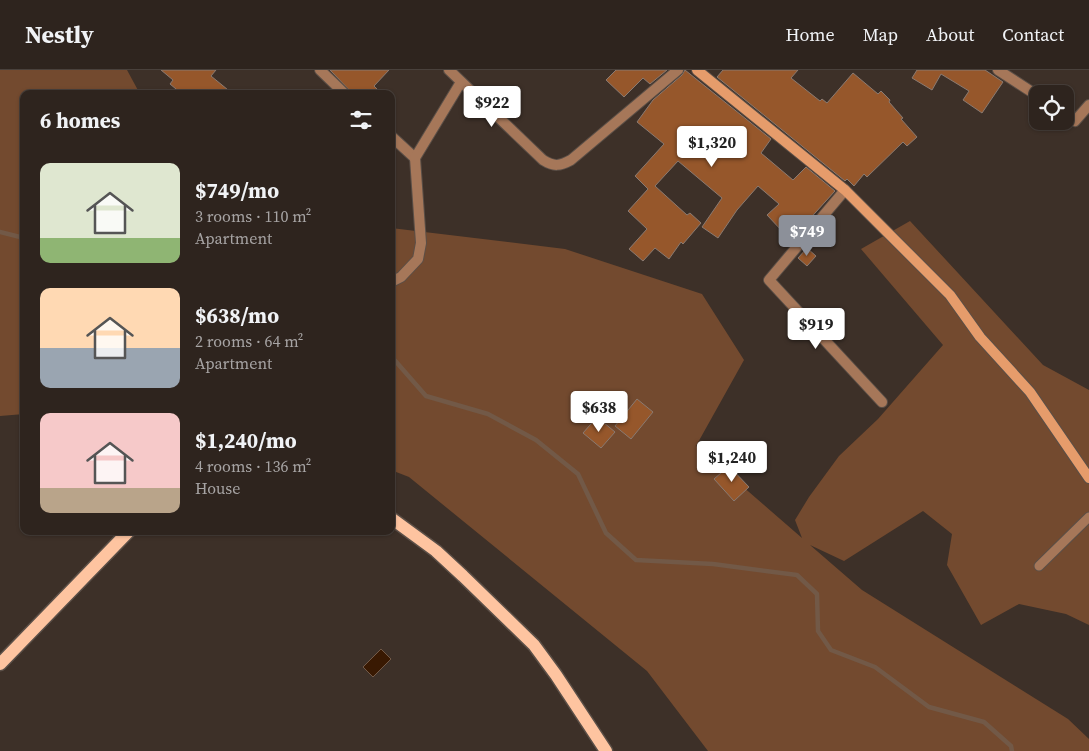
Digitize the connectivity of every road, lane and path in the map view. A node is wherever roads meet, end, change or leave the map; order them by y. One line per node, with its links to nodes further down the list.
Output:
1 (320, 70): 7 (street)
2 (448, 70): 6 (street)
3 (678, 70): 6 (street)
4 (697, 70): 13 (street)
5 (998, 70): 8 (street)
6 (461, 82): 12 (street)
7 (341, 90)
8 (1029, 90)
9 (1089, 104): 10 (street)
10 (1074, 120)
11 (395, 140): 12 (street)
12 (415, 158): 14 (street)
13 (845, 190): 15 (street); 16 (street)
14 (395, 280)
15 (882, 402)
16 (1089, 478)
17 (1089, 517): 20 (lane)
18 (395, 521): 22 (main road)
19 (125, 535): 21 (main road)
20 (1039, 566)
21 (0, 664)
22 (606, 751)

